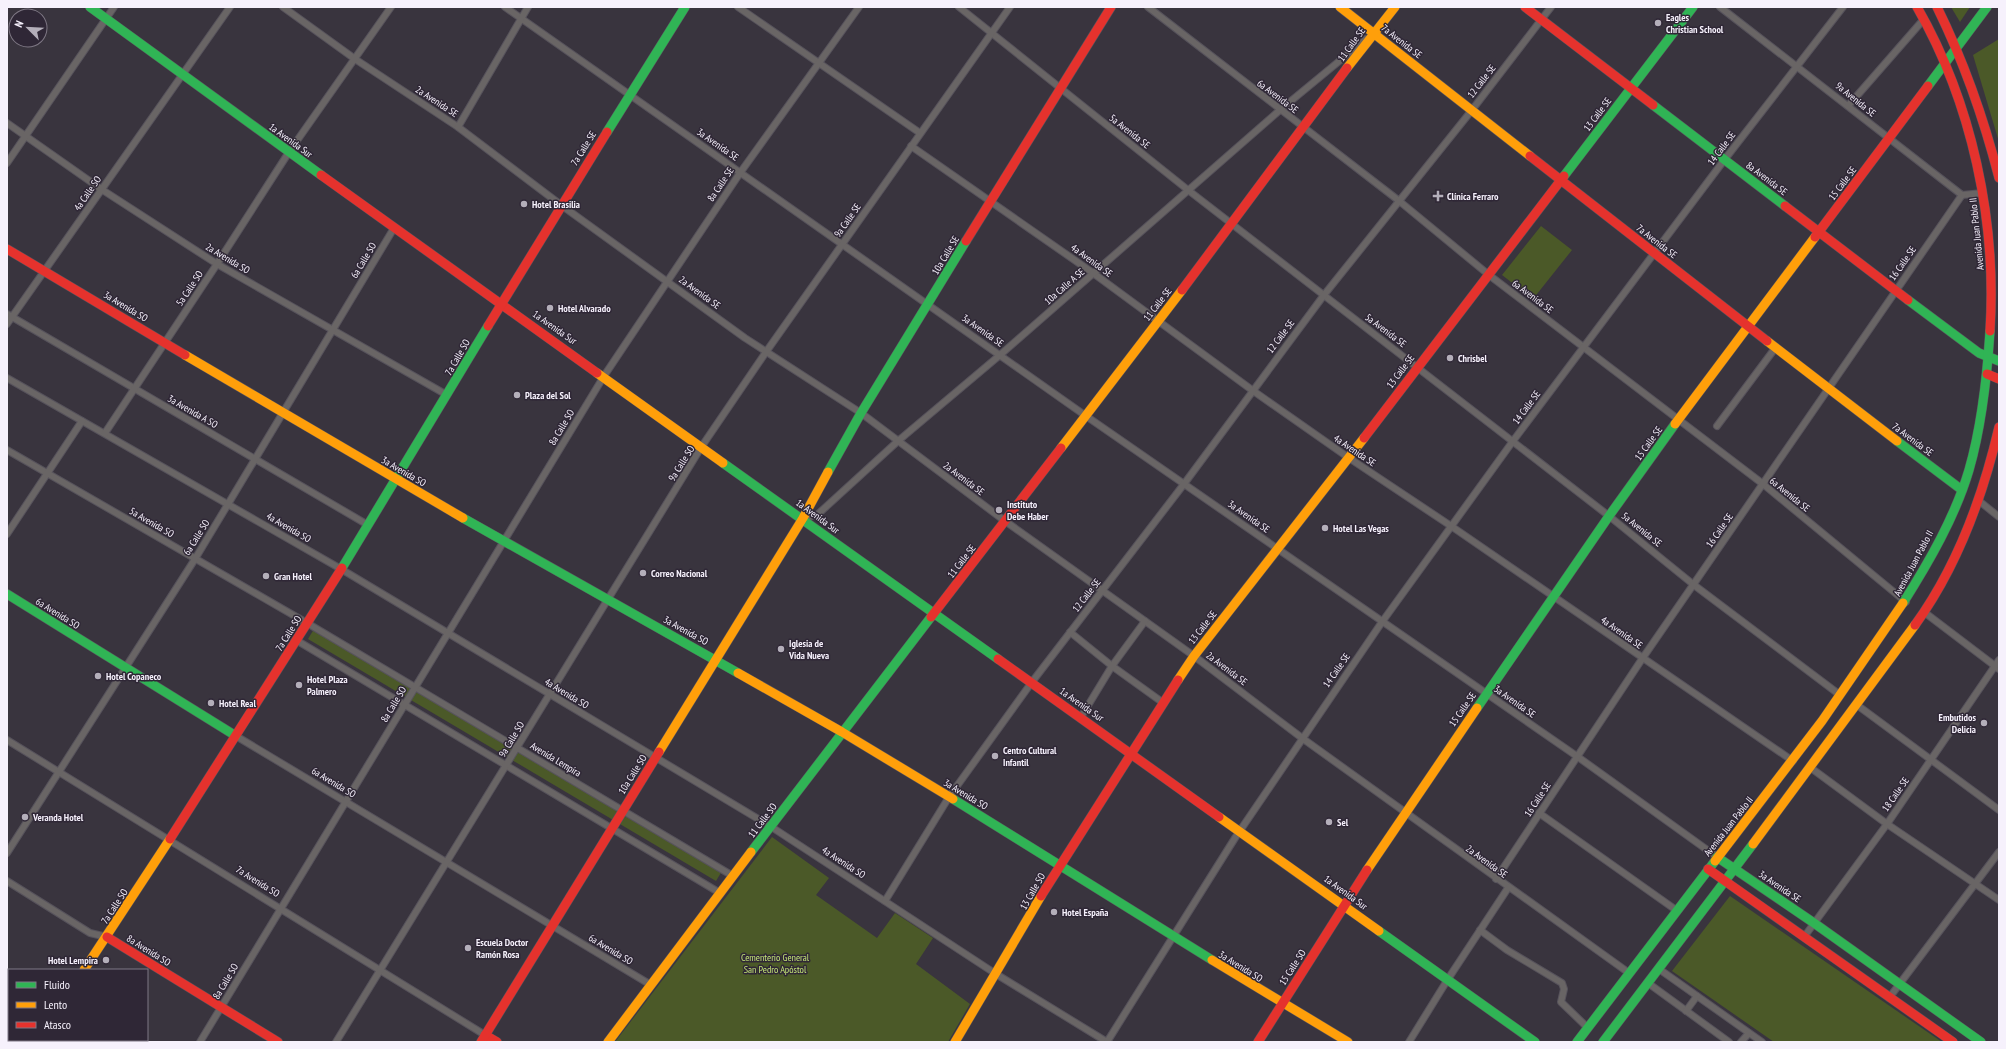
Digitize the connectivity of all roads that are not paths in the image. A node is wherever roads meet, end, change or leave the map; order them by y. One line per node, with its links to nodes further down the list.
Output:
1 (90, 7): 25 (main road, 1a Avenida Sur)
2 (114, 7): 25 (street)
3 (230, 7): 36 (street, 4a Calle SO)
4 (283, 7): 32 (street, 2a Avenida SE)
5 (392, 7): 32 (street, 5a Calle SO)
6 (505, 7): 26 (street, 3a Avenida SE)
7 (528, 7): 26 (street)
8 (685, 7): 39 (main road, 7a Calle SE)
9 (738, 7): 33 (street)
10 (859, 7): 33 (street, 8a Calle SE)
11 (959, 7): 29 (street, 5a Avenida SE)
12 (1010, 7): 29 (street, 9a Calle SE)
13 (1111, 7): 38 (main road, 10a Calle SE)
14 (1148, 7): 41 (street, 6a Avenida SE)
15 (1340, 7): 30 (main road, 7a Avenida SE)
16 (1395, 7): 30 (main road, 11 Calle SE)
17 (1525, 7): 27 (main road, 8a Avenida SE)
18 (1551, 7): 27 (street, 12 Calle SE)
19 (1693, 7): 37 (main road, 13 Calle SE)
20 (1720, 7): 35 (street, 9a Avenida SE)
21 (1843, 7): 35 (street, 14 Calle SE)
22 (1917, 7): 28 (main road, Avenida Juan Pablo II)
23 (1937, 7): 31 (main road)
24 (1986, 7): 31 (main road, 15 Calle SE)
25 (106, 18): 36 (main road, 1a Avenida Sur); 47 (street)
26 (522, 19): 39 (street, 3a Avenida SE); 44 (street)
27 (1541, 19): 37 (main road, 8a Avenida SE); 42 (street, 12 Calle SE)
28 (1924, 19): 34 (main road, Avenida Juan Pablo II); 40 (street)
29 (991, 33): 38 (street, 5a Avenida SE); 46 (street, 9a Calle SE)
30 (1373, 33): 41 (street, 10a Calle A SE); 42 (main road, 7a Avenida SE); 45 (main road, 11 Calle SE)
31 (1957, 46): 34 (main road, 15 Calle SE); 54 (main road)
32 (355, 59): 44 (street, 2a Avenida SE); 50 (street, 5a Calle SO)
33 (819, 62): 46 (street); 53 (street, 8a Calle SE)
34 (1944, 63): 48 (main road, 15 Calle SE); 58 (main road, Avenida Juan Pablo II)
35 (1797, 65): 40 (street, 9a Avenida SE); 51 (street, 14 Calle SE)
36 (182, 74): 50 (main road, 1a Avenida Sur); 56 (street, 4a Calle SO)
37 (1631, 88): 51 (main road, 8a Avenida SE); 55 (main road, 13 Calle SE)
38 (1062, 90): 57 (street, 5a Avenida SE); 61 (main road, 10a Calle SE)
39 (630, 95): 53 (street, 3a Avenida SE); 62 (main road, 7a Calle SE)
40 (1848, 106): 48 (street, 9a Avenida SE)
41 (1280, 110): 45 (street, 6a Avenida SE); 57 (street, 10a Calle A SE)
42 (1472, 110): 55 (main road, 7a Avenida SE); 60 (street, 12 Calle SE)
43 (7, 123): 47 (street, 2a Avenida SO)
44 (458, 127): 62 (street, 2a Avenida SE)
45 (1303, 128): 60 (street, 6a Avenida SE); 63 (main road, 11 Calle SE)
46 (920, 133): 49 (street, 9a Calle SE)
47 (25, 136): 52 (street); 56 (street, 2a Avenida SO)
48 (1889, 138): 59 (street, 9a Avenida SE); 65 (main road, 15 Calle SE)
49 (911, 146): 61 (street, 4a Avenida SE); 66 (street, 9a Calle SE)
50 (289, 152): 64 (main road, 1a Avenida Sur); 69 (street, 5a Calle SO)
51 (1725, 159): 65 (main road, 8a Avenida SE); 68 (street, 14 Calle SE)
52 (7, 163)
53 (740, 173): 66 (street, 3a Avenida SE); 73 (street, 8a Calle SE)
54 (1999, 178)
55 (1561, 180): 68 (main road, 7a Avenida SE); 72 (main road, 13 Calle SE)
56 (101, 190): 69 (street, 2a Avenida SO); 70 (street, 4a Calle SO)
57 (1188, 190): 63 (street, 5a Avenida SE); 71 (street, 10a Calle A SE)
58 (1983, 193): 59 (street); 88 (main road, Avenida Juan Pablo II)
59 (1962, 195): 74 (street, 16 Calle SE)
60 (1398, 200): 72 (street, 6a Avenida SE); 75 (street, 12 Calle SE)
61 (991, 201): 71 (street, 4a Avenida SE); 77 (main road, 10a Calle SE)
62 (561, 205): 73 (street, 2a Avenida SE); 76 (main road, 7a Calle SE)
63 (1232, 224): 75 (street, 5a Avenida SE); 79 (main road, 11 Calle SE)
64 (394, 228): 76 (main road, 1a Avenida Sur); 82 (street, 6a Calle SO)
65 (1820, 231): 74 (main road, 8a Avenida SE); 81 (main road, 15 Calle SE)
66 (842, 244): 77 (street, 3a Avenida SE); 86 (street, 9a Calle SE)
67 (7, 249): 70 (main road, 3a Avenida SO)
68 (1655, 254): 81 (main road, 7a Avenida SE); 84 (street, 14 Calle SE)
69 (217, 264): 82 (street, 2a Avenida SO); 83 (street, 5a Calle SO)
70 (45, 270): 78 (street, 4a Calle SO); 83 (main road, 3a Avenida SO)
71 (1093, 274): 79 (street, 4a Avenida SE); 87 (street, 10a Calle A SE)
72 (1489, 275): 84 (street, 6a Avenida SE); 90 (main road, 13 Calle SE)
73 (667, 280): 86 (street, 2a Avenida SE); 92 (street, 8a Calle SE)
74 (1895, 290): 88 (main road, 8a Avenida SE); 97 (street, 16 Calle SE)
75 (1324, 295): 90 (street, 5a Avenida SE); 96 (street, 12 Calle SE)
76 (501, 303): 92 (main road, 1a Avenida Sur); 98 (main road, 7a Calle SO)
77 (928, 304): 87 (street, 3a Avenida SE); 100 (main road, 10a Calle SE)
78 (9, 315): 80 (street, 4a Calle SO); 95 (street, 3a Avenida A SO)
79 (1158, 321): 96 (street, 4a Avenida SE); 101 (main road, 11 Calle SE)
80 (7, 324)
81 (1749, 326): 85 (main road, 7a Avenida SE); 102 (main road, 15 Calle SE)
82 (333, 330): 98 (street, 2a Avenida SO); 99 (street, 6a Calle SO)
83 (165, 342): 95 (street, 5a Calle SO); 99 (main road, 3a Avenida SO)
84 (1585, 347): 102 (street, 6a Avenida SE); 108 (street, 14 Calle SE)
85 (1776, 347): 97 (main road, 7a Avenida SE); 104 (street)
86 (766, 352): 100 (street, 2a Avenida SE); 109 (street, 9a Calle SE)
87 (1000, 355): 101 (street, 3a Avenida SE); 107 (street, 10a Calle A SE)
88 (1989, 356): 89 (main road, 8a Avenida SE); 91 (main road, Avenida Juan Pablo II)
89 (1999, 361)
90 (1417, 366): 108 (street, 5a Avenida SE); 111 (main road, 13 Calle SE)
91 (1987, 374): 94 (main road); 117 (main road, Avenida Juan Pablo II)
92 (604, 376): 109 (main road, 1a Avenida Sur); 127 (street, 8a Calle SO)
93 (7, 378): 103 (street, 4a Avenida SO)
94 (1999, 379)
95 (135, 388): 106 (street, 5a Calle SO); 112 (street, 3a Avenida A SO)
96 (1252, 390): 111 (street, 4a Avenida SE); 115 (street, 12 Calle SE)
97 (1829, 390): 116 (street, 16 Calle SE); 117 (main road, 7a Avenida SE)
98 (448, 395): 114 (main road, 7a Calle SO)
99 (284, 413): 112 (street, 6a Calle SO); 114 (main road, 3a Avenida SO)
100 (861, 413): 107 (street, 2a Avenida SE); 122 (main road, 10a Calle SE)
101 (1086, 416): 115 (street, 3a Avenida SE); 123 (main road, 11 Calle SE)
102 (1678, 420): 116 (street, 6a Avenida SE); 120 (main road, 15 Calle SE)
103 (82, 421): 106 (street, 4a Avenida SO); 113 (street)
104 (1717, 426)
105 (1999, 427): 118 (main road)
106 (105, 433): 119 (street, 4a Avenida SO)
107 (898, 441): 122 (street, 10a Calle A SE); 123 (street, 2a Avenida SE)
108 (1513, 441): 120 (street, 5a Avenida SE); 125 (street, 14 Calle SE)
109 (702, 446): 122 (main road, 1a Avenida Sur); 135 (street, 9a Calle SO)
110 (7, 450): 113 (street, 5a Avenida SO)
111 (1349, 458): 125 (street, 4a Avenida SE); 128 (main road, 13 Calle SE)
112 (256, 459): 119 (street, 6a Calle SO); 124 (street, 3a Avenida A SO)
113 (47, 474): 126 (street); 129 (street, 5a Avenida SO)
114 (396, 480): 124 (main road, 7a Calle SO); 127 (main road, 3a Avenida SO)
115 (1184, 484): 128 (street, 3a Avenida SE); 132 (street, 12 Calle SE)
116 (1763, 484): 131 (street, 16 Calle SE); 136 (street, 6a Avenida SE)
117 (1962, 490): 136 (main road, Avenida Juan Pablo II)
118 (1978, 500): 121 (street); 137 (main road)
119 (228, 504): 129 (street, 6a Calle SO); 130 (street, 4a Avenida SO)
120 (1609, 516): 131 (street, 5a Avenida SE); 134 (main road, 15 Calle SE)
121 (1999, 517)
122 (803, 518): 138 (main road, 1a Avenida Sur); 147 (main road, 10a Calle SO)
123 (1005, 521): 132 (street, 2a Avenida SE); 138 (main road, 11 Calle SE)
124 (368, 525): 130 (main road, 7a Calle SO)
125 (1450, 526): 134 (street, 4a Avenida SE); 140 (street, 14 Calle SE)
126 (7, 534)
127 (504, 540): 135 (main road, 3a Avenida SO); 143 (street, 8a Calle SO)
128 (1278, 549): 140 (street, 3a Avenida SE); 145 (main road, 13 Calle SE)
129 (195, 558): 141 (street, 5a Avenida SO); 150 (street, 6a Calle SO)
130 (341, 569): 141 (main road, 7a Calle SO); 143 (street, 4a Avenida SO)
131 (1694, 584): 146 (street, 16 Calle SE); 156 (street, 5a Avenida SE)
132 (1102, 590): 139 (street, 2a Avenida SE); 142 (street, 12 Calle SE)
133 (7, 594): 150 (main road, 6a Avenida SO)
134 (1554, 596): 146 (street, 4a Avenida SE); 155 (main road, 15 Calle SE)
135 (608, 600): 147 (main road, 3a Avenida SO); 154 (street, 9a Calle SO)
136 (1906, 602): 156 (main road, Avenida Juan Pablo II)
137 (1924, 612): 151 (street); 159 (main road)
138 (935, 613): 152 (main road, 1a Avenida Sur); 161 (main road, 11 Calle SO)
139 (1145, 621): 145 (street, 2a Avenida SE); 149 (street)
140 (1382, 622): 155 (street, 3a Avenida SE); 163 (street, 14 Calle SE)
141 (307, 623): 144 (main road, 7a Calle SO); 153 (street, Avenida Lempira)
142 (1070, 632): 149 (street); 152 (street, 12 Calle SE)
143 (448, 633): 153 (street, 8a Calle SO); 154 (street, 4a Avenida SO)
144 (296, 640): 158 (street); 162 (main road, 7a Calle SO)
145 (1194, 656): 157 (main road, 13 Calle SE); 163 (street, 2a Avenida SE)
146 (1642, 659): 168 (street, 16 Calle SE); 169 (street, 4a Avenida SE)
147 (716, 660): 161 (main road, 3a Avenida SO); 167 (main road, 10a Calle SO)
148 (1999, 660): 151 (street, 18 Calle SE)
149 (1112, 666): 157 (street); 160 (street)
150 (125, 668): 162 (main road, 6a Avenida SO); 173 (street, 6a Calle SO)
151 (1997, 668): 170 (street, 18 Calle SE)
152 (1032, 682): 160 (main road, 1a Avenida Sur); 174 (street, 12 Calle SE)
153 (415, 687): 158 (street, 8a Calle SO); 165 (street, Avenida Lempira)
154 (550, 694): 165 (street, 9a Calle SO); 167 (street, 4a Avenida SO)
155 (1486, 694): 168 (street, 3a Avenida SE); 178 (main road, 15 Calle SE)
156 (1840, 695): 169 (main road, Avenida Juan Pablo II)
157 (1162, 702): 166 (main road, 13 Calle SE)
158 (405, 704): 171 (street); 175 (street, 8a Calle SO)
159 (1857, 706): 170 (street); 172 (main road)
160 (1081, 716): 166 (main road, 1a Avenida Sur)
161 (842, 732): 174 (main road, 3a Avenida SO); 181 (main road, 11 Calle SO)
162 (236, 736): 175 (street, 6a Avenida SO); 184 (main road, 7a Calle SO)
163 (1302, 738): 178 (street, 2a Avenida SE); 183 (street, 14 Calle SE)
164 (7, 740): 173 (street, 7a Avenida SO)
165 (518, 748): 171 (street, 9a Calle SO); 176 (street, Avenida Lempira)
166 (1131, 753): 183 (main road, 1a Avenida Sur); 189 (main road, 13 Calle SO)
167 (655, 757): 176 (main road, 10a Calle SO); 181 (street, 4a Avenida SO)
168 (1578, 757): 179 (street, 16 Calle SE); 187 (street, 3a Avenida SE)
169 (1793, 761): 187 (main road, Avenida Juan Pablo II)
170 (1930, 761): 177 (street); 180 (street, 18 Calle SE)
171 (507, 765): 182 (street); 188 (street, 9a Calle SO)
172 (1811, 768): 180 (street); 190 (main road)
173 (58, 772): 184 (street, 7a Avenida SO); 186 (street, 6a Calle SO)
174 (949, 797): 189 (main road, 3a Avenida SO); 200 (street, 12 Calle SE)
175 (346, 802): 188 (street, 6a Avenida SO); 202 (street, 8a Calle SO)
176 (623, 810): 182 (main road, 10a Calle SO); 192 (street, Avenida Lempira)
177 (1999, 810)
178 (1405, 813): 193 (street, 2a Avenida SE); 201 (main road, 15 Calle SE)
179 (1539, 813): 193 (street, 16 Calle SE); 203 (street)
180 (1887, 824): 196 (street); 204 (street, 18 Calle SE)
181 (770, 826): 192 (main road, 11 Calle SO); 200 (street, 4a Avenida SO)
182 (612, 828): 198 (street); 205 (main road, 10a Calle SO)
183 (1241, 831): 201 (main road, 1a Avenida Sur); 207 (street, 14 Calle SE)
184 (170, 839): 202 (street, 7a Avenida SO); 208 (main road, 7a Calle SO)
185 (1999, 852): 196 (street)
186 (7, 853)
187 (1718, 857): 190 (main road, 3a Avenida SE); 191 (main road, Avenida Juan Pablo II)
188 (447, 863): 205 (street, 6a Avenida SO); 212 (street, 9a Calle SO)
189 (1060, 864): 207 (main road, 3a Avenida SO); 213 (main road, 13 Calle SO)
190 (1734, 868): 195 (main road); 204 (main road, 3a Avenida SE)
191 (1708, 869): 195 (main road); 203 (main road, Avenida Juan Pablo II)
192 (733, 876): 198 (main road, 11 Calle SO)
193 (1496, 880): 197 (street, 2a Avenida SE)
194 (7, 881): 208 (street, 8a Avenida SO)
195 (1725, 881): 209 (main road); 211 (main road)
196 (1975, 884): 199 (street); 217 (street)
197 (1508, 888): 206 (street); 214 (street, 2a Avenida SE)
198 (720, 893): 218 (main road, 11 Calle SO)
199 (1999, 900)
200 (885, 901): 213 (street, 4a Avenida SO)
201 (1344, 905): 215 (main road, 1a Avenida Sur); 221 (main road, 15 Calle SO)
202 (281, 908): 212 (street, 7a Avenida SO); 222 (street, 8a Calle SO)
203 (1676, 910): 214 (main road, Avenida Juan Pablo II)
204 (1814, 923): 209 (street, 18 Calle SE); 217 (main road, 3a Avenida SE)
205 (552, 926): 218 (street, 6a Avenida SO); 226 (main road, 10a Calle SO)
206 (1480, 930): 215 (street); 224 (street)
207 (1173, 936): 221 (main road, 3a Avenida SO); 233 (street, 14 Calle SE)
208 (107, 937): 210 (main road, 7a Calle SO); 222 (main road, 8a Avenida SO)
209 (1804, 937): 220 (main road)
210 (85, 969)
211 (1659, 969): 216 (main road); 219 (street)
212 (381, 970): 226 (street, 7a Avenida SO); 229 (street, 9a Calle SO)
213 (996, 974): 232 (main road, 13 Calle SO); 233 (street, 4a Avenida SO)
214 (1629, 974): 224 (main road, Avenida Juan Pablo II)
215 (1448, 979): 236 (street); 237 (main road, 1a Avenida Sur)
216 (1648, 983): 223 (street); 239 (main road)
217 (1900, 984): 220 (street); 244 (main road, 3a Avenida SE)
218 (651, 985): 231 (main road, 11 Calle SO)
219 (1697, 996): 223 (street); 225 (street)
220 (1889, 998): 243 (main road)
221 (1281, 1004): 234 (main road, 15 Calle SO); 235 (main road, 3a Avenida SO)
222 (221, 1007): 227 (street, 8a Calle SO); 228 (main road, 8a Avenida SO)
223 (1686, 1011): 240 (street)
224 (1588, 1028): 238 (main road, Avenida Juan Pablo II)
225 (1749, 1033): 241 (street); 242 (street)
226 (483, 1038): 230 (main road, 7a Avenida SO)
227 (200, 1042)
228 (278, 1042)
229 (336, 1042)
230 (497, 1042)
231 (608, 1042)
232 (955, 1042)
233 (1107, 1042)
234 (1258, 1042)
235 (1348, 1042)
236 (1409, 1042)
237 (1535, 1042)
238 (1578, 1042)
239 (1604, 1042)
240 (1729, 1042)
241 (1741, 1042)
242 (1762, 1042)
243 (1953, 1042)
244 (1981, 1042)

